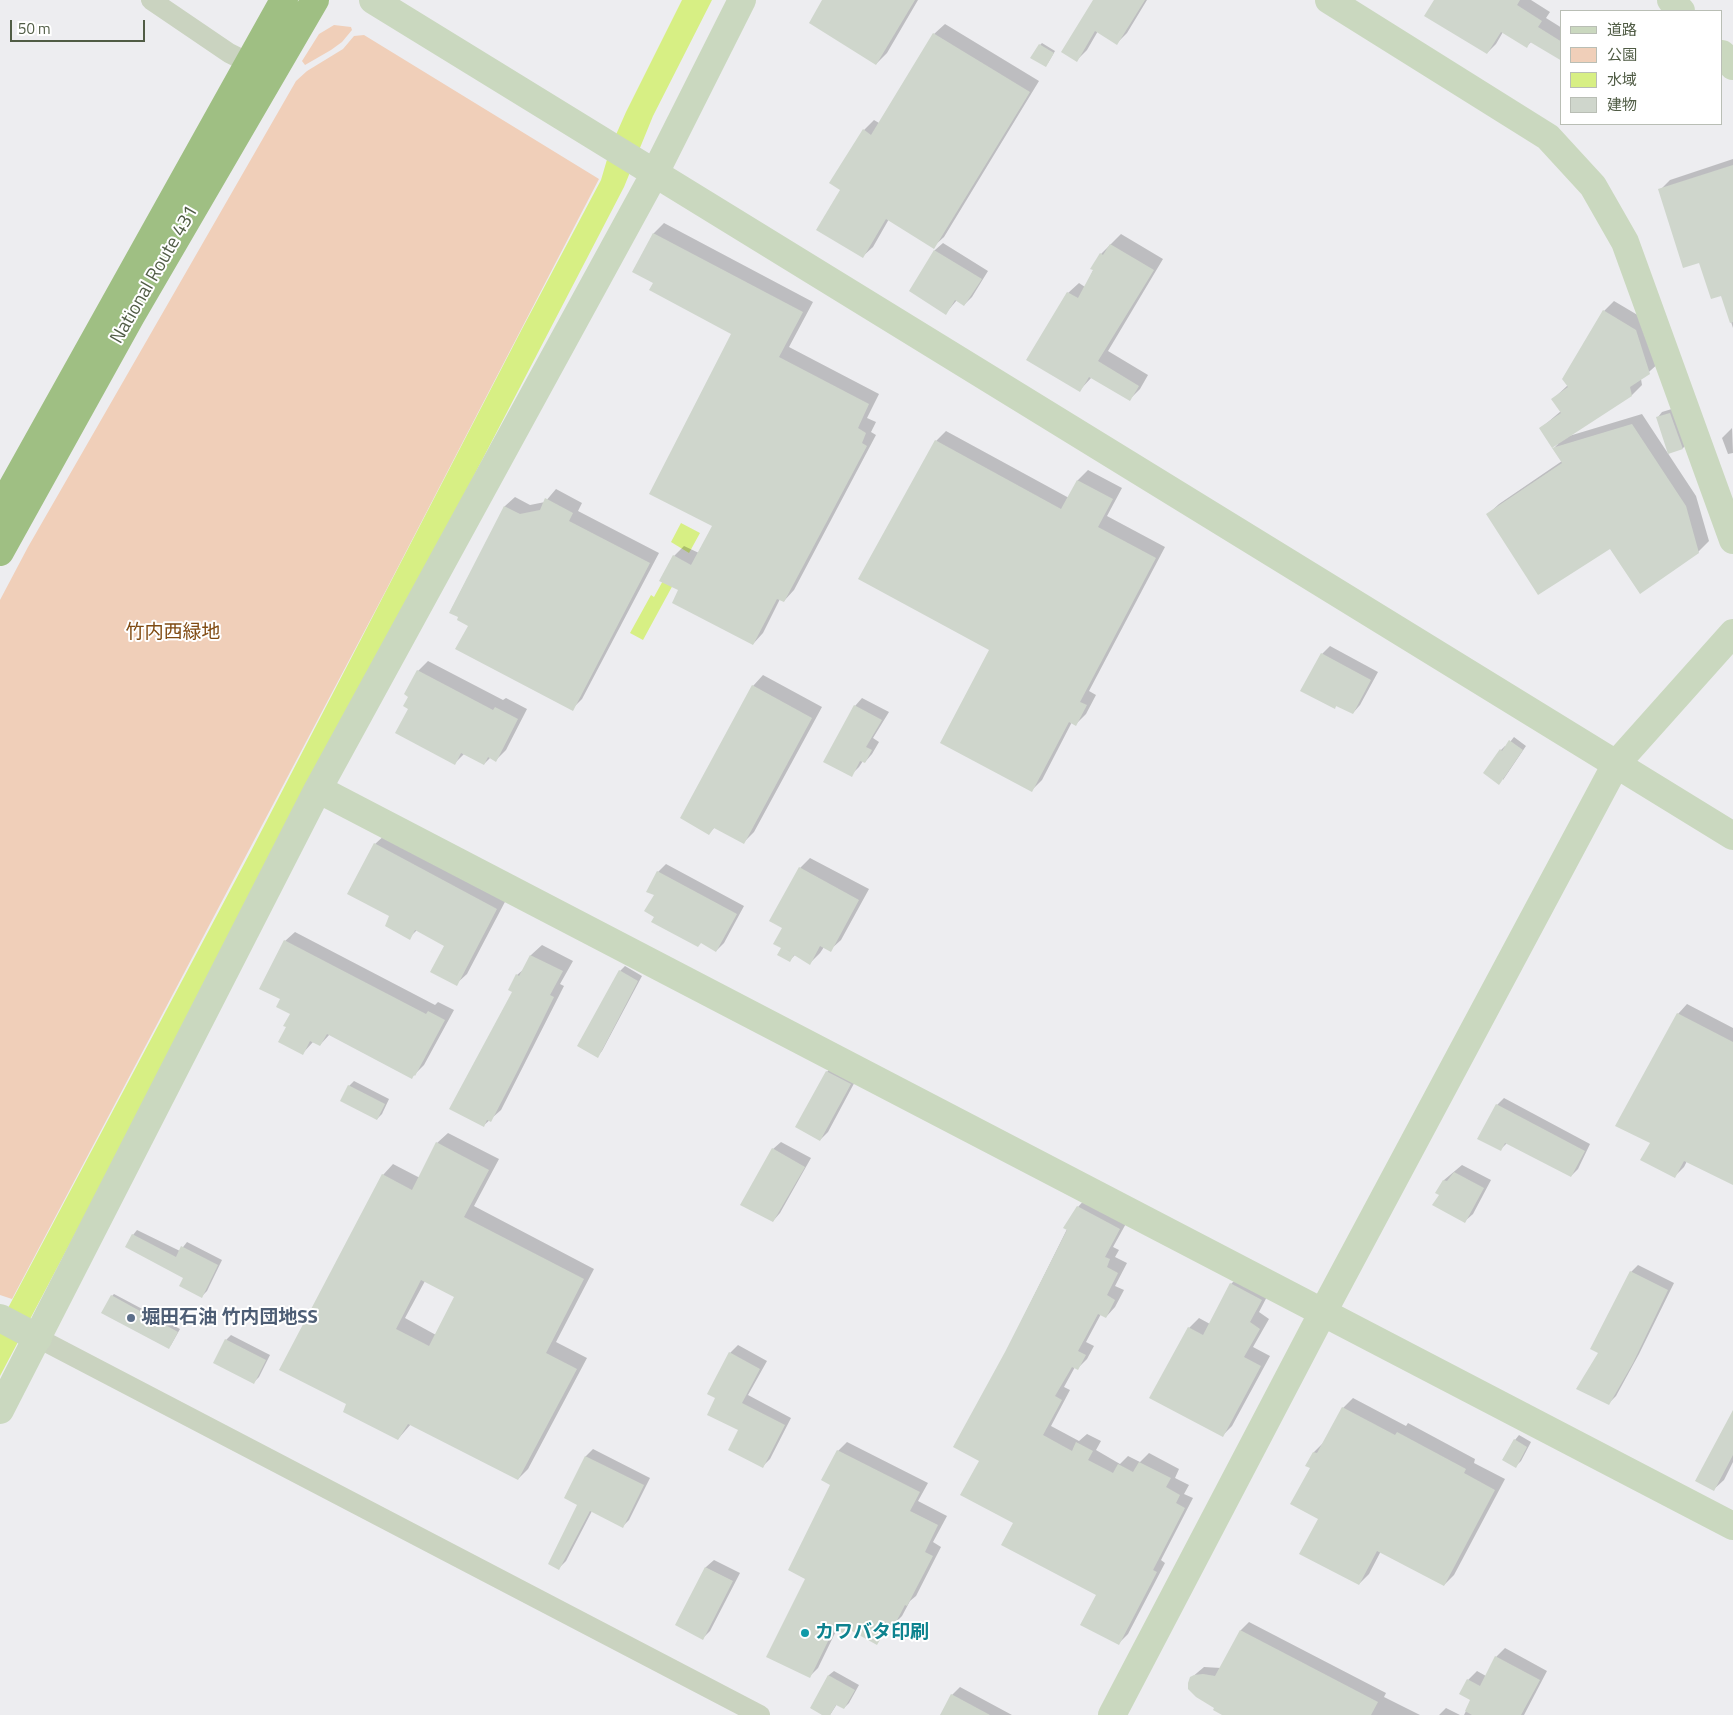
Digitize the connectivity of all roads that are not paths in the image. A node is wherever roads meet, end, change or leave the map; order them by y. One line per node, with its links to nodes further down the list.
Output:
1 (151, 0): 10 (street)
2 (284, 0): 10 (highway, National Route 431)
3 (315, 0): 15 (highway, National Route 431)
4 (373, 0): 12 (street)
5 (742, 0): 12 (street)
6 (1329, 0): 14 (street)
7 (1671, 0): 8 (street)
8 (1680, 10)
9 (1723, 55): 11 (street)
10 (249, 63): 13 (highway, National Route 431)
11 (1733, 66)
12 (633, 160): 17 (street); 18 (street)
13 (0, 509)
14 (1733, 540)
15 (0, 552)
16 (1733, 633): 17 (street)
17 (1616, 764): 19 (street); 20 (street)
18 (318, 789): 20 (street); 21 (street)
19 (1733, 836)
20 (1323, 1312): 23 (street); 25 (street)
21 (16, 1326): 22 (street); 24 (street)
22 (0, 1410)
23 (1733, 1526)
24 (760, 1715)
25 (1112, 1715)

